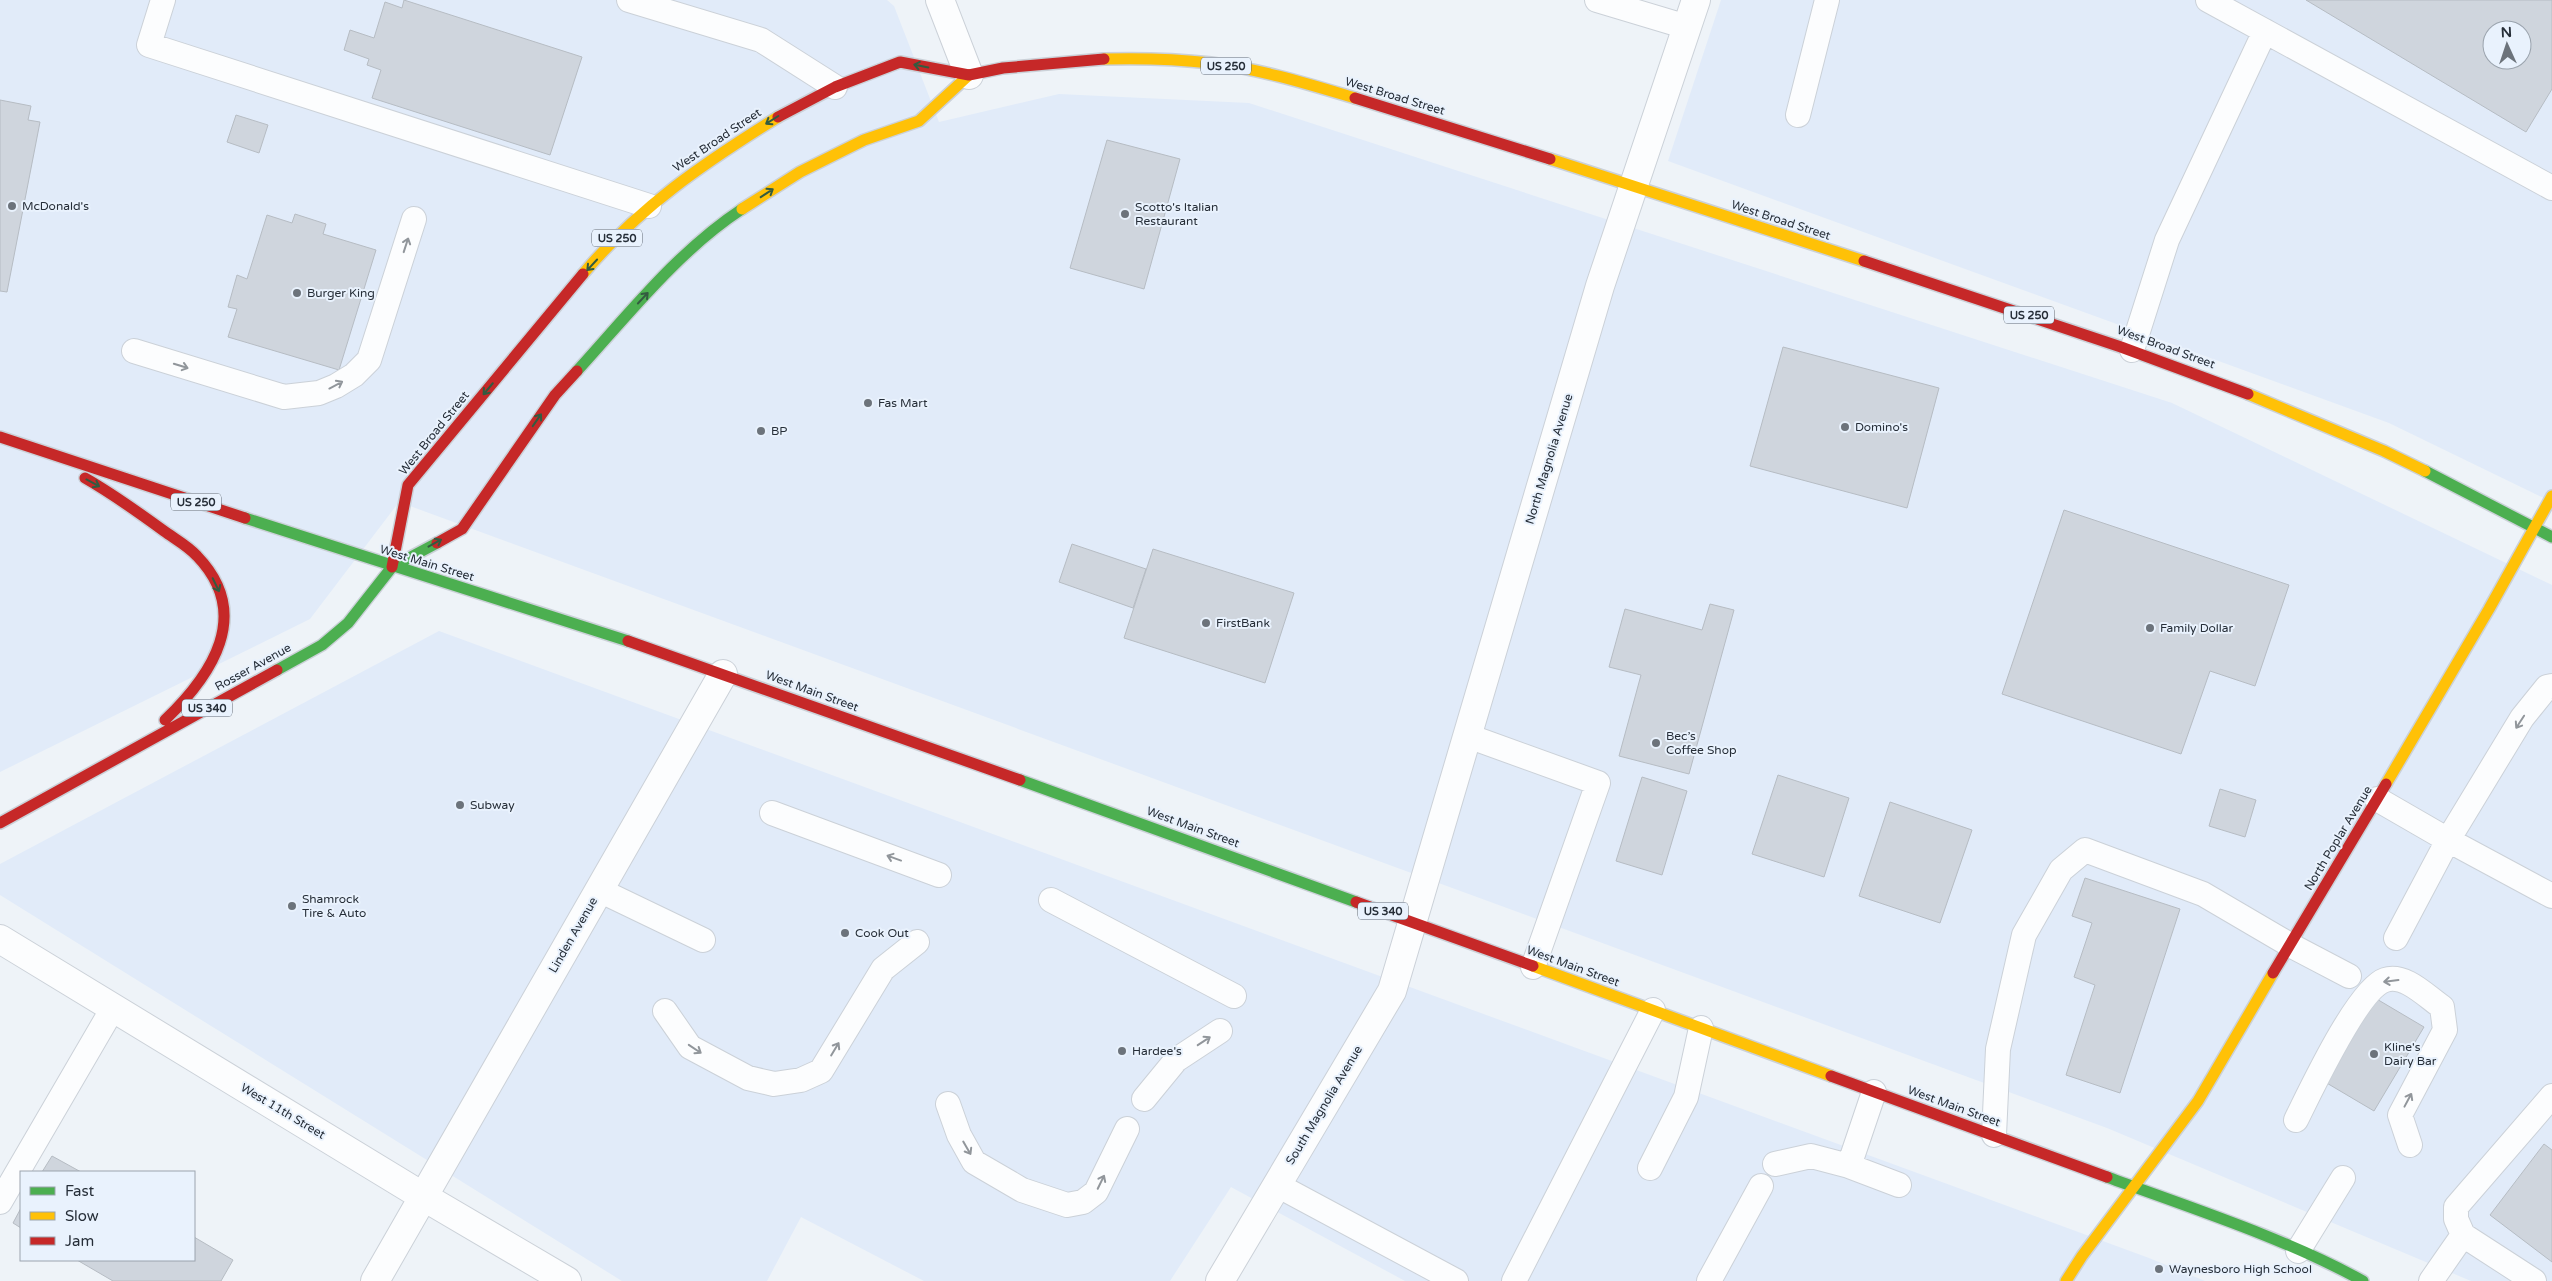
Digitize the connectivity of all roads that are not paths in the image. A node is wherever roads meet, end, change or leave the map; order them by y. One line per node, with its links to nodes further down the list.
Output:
1 (163, 0): 15 (lane)
2 (629, 0): 11 (lane)
3 (940, 0): 10 (street)
4 (1597, 0): 8 (lane)
5 (1696, 0): 8 (street, North Magnolia Avenue)
6 (1827, 0): 12 (lane)
7 (2208, 0): 9 (lane)
8 (1686, 27): 13 (street, North Magnolia Avenue)
9 (2265, 31): 14 (lane); 17 (lane)
10 (969, 75): 11 (main road, West Broad Street / US 250, one-way to 11); 13 (main road, West Broad Street / US 250); 24 (main road, one-way to 10)
11 (835, 87): 15 (main road, West Broad Street / US 250, one-way to 15)
12 (1798, 114)
13 (1634, 186): 17 (main road, West Broad Street / US 250); 27 (street, North Magnolia Avenue)
14 (2552, 188)
15 (649, 206): 24 (main road, West Broad Street / US 250, one-way to 24)
16 (414, 219): 18 (lane, one-way to 16)
17 (2132, 350): 22 (main road, West Broad Street / US 250)
18 (134, 352)
19 (0, 436): 20 (main road, West Main Street / US 250)
20 (20, 443): 24 (main road, West Main Street / US 250); 28 (main road, one-way to 28)
21 (2552, 496): 22 (main road, North Poplar Avenue)
22 (2534, 526): 23 (main road, West Broad Street / US 250); 29 (main road, North Poplar Avenue)
23 (2552, 537)
24 (392, 567): 25 (main road, West Main Street / US 340); 28 (main road, Rosser Avenue / US 340)
25 (723, 674): 34 (street, Linden Avenue); 37 (main road, West Main Street / US 340)
26 (2552, 686): 32 (lane, one-way to 32)
27 (1468, 736): 37 (street, North Magnolia Avenue); 43 (lane)
28 (131, 749): 31 (main road, Rosser Avenue / US 340)
29 (2377, 799): 32 (lane); 42 (main road, North Poplar Avenue)
30 (772, 813): 33 (lane, one-way to 30)
31 (0, 823)
32 (2448, 840): 35 (lane); 38 (lane)
33 (939, 875)
34 (599, 890): 40 (lane); 67 (street, Linden Avenue)
35 (2552, 896)
36 (1051, 900): 45 (lane)
37 (1412, 922): 43 (main road, West Main Street / US 340); 63 (street, South Magnolia Avenue)
38 (2396, 938)
39 (0, 939): 46 (street, West 11th Street)
40 (703, 940)
41 (917, 942): 48 (lane, one-way to 41)
42 (2290, 945): 44 (lane); 57 (lane); 66 (main road, North Poplar Avenue)
43 (1533, 967): 47 (main road, West Main Street / US 340)
44 (2349, 976)
45 (1234, 996)
46 (113, 1008): 67 (street, West 11th Street); 68 (lane)
47 (1653, 1010): 49 (main road, West Main Street / US 340); 75 (lane)
48 (665, 1012)
49 (1701, 1028): 51 (main road, West Main Street / US 340); 61 (lane)
50 (1220, 1031): 53 (lane, one-way to 50)
51 (1874, 1092): 57 (main road, West Main Street / US 340); 60 (lane)
52 (2552, 1096): 69 (lane)
53 (1144, 1099)
54 (948, 1104): 56 (lane, one-way to 56)
55 (2296, 1120): 58 (lane, one-way to 55)
56 (1127, 1129)
57 (1994, 1135): 66 (main road, West Main Street / US 340)
58 (2410, 1145)
59 (1775, 1164): 60 (lane)
60 (1849, 1166): 64 (lane)
61 (1650, 1168)
62 (2342, 1178): 70 (lane)
63 (1277, 1185): 73 (street, South Magnolia Avenue); 74 (lane)
64 (1899, 1185)
65 (1760, 1186): 76 (lane)
66 (2134, 1186): 70 (main road, West Main Street / US 340); 77 (main road, North Poplar Avenue)
67 (424, 1197): 71 (street, Linden Avenue); 72 (street, West 11th Street)
68 (0, 1202)
69 (2463, 1235): 79 (lane); 80 (lane)
70 (2298, 1251): 78 (main road, West Main Street / US 340)
71 (375, 1281)
72 (567, 1281)
73 (1220, 1281)
74 (1456, 1281)
75 (1514, 1281)
76 (1709, 1281)
77 (2066, 1281)
78 (2364, 1281)
79 (2431, 1281)
80 (2534, 1281)

